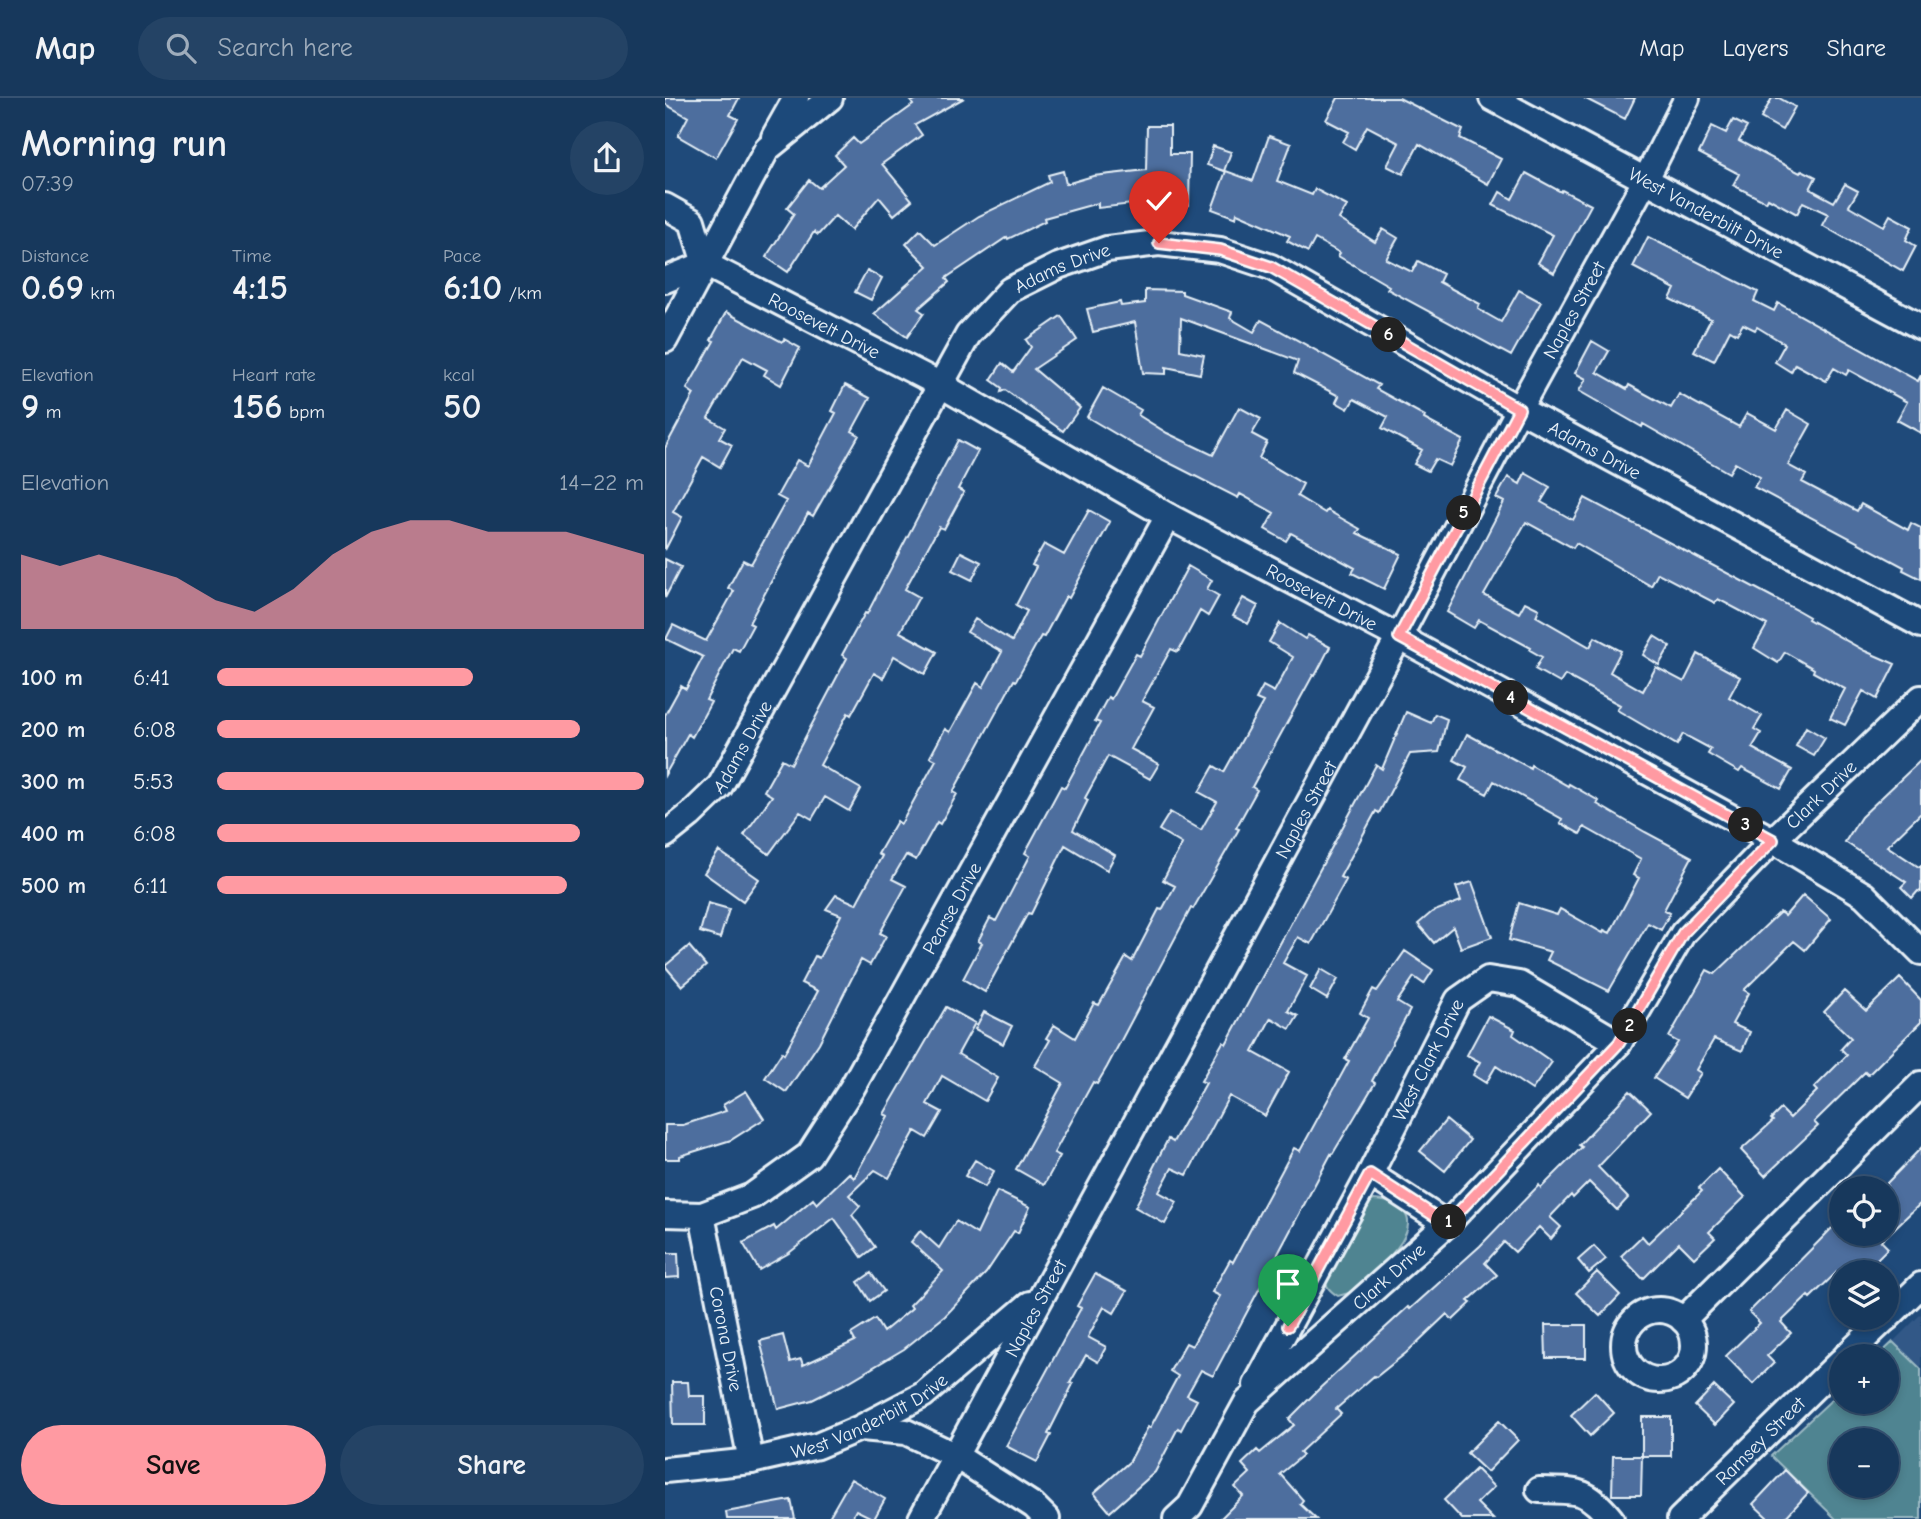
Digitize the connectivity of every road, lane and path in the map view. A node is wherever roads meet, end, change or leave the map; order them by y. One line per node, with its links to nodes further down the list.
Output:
1 (796, 98): 5 (street)
2 (830, 98): 5 (street)
3 (1492, 98): 6 (street, West Vanderbilt Drive)
4 (1687, 98): 6 (street, Naples Street)
5 (767, 149): 8 (street)
6 (1645, 181): 10 (street, West Vanderbilt Drive); 13 (street, Naples Street)
7 (665, 206): 8 (street)
8 (705, 264): 9 (street); 11 (street); 12 (street, Roosevelt Drive)
9 (665, 280)
10 (1921, 327)
11 (665, 340)
12 (941, 386): 13 (street, Adams Drive); 14 (street, Roosevelt Drive); 18 (street, Adams Drive)
13 (1519, 409): 15 (street, Adams Drive); 16 (street, Naples Street)
14 (1168, 516): 16 (street, Roosevelt Drive); 25 (street, Pearse Drive)
15 (1921, 625)
16 (1399, 637): 19 (street, Roosevelt Drive); 28 (street, Naples Street)
17 (1921, 698): 19 (street, Clark Drive)
18 (665, 835)
19 (1773, 840): 20 (street, Roosevelt Drive); 21 (street, Clark Drive)
20 (1921, 952)
21 (1619, 1043): 23 (street, West Clark Drive); 26 (street, Clark Drive)
22 (1921, 1084): 30 (street)
23 (1370, 1174): 26 (street); 34 (street, West Clark Drive)
24 (665, 1214): 25 (street, Pearse Drive)
25 (702, 1214): 37 (street, Corona Drive)
26 (1447, 1224): 34 (street, Clark Drive)
27 (1921, 1285): 29 (street)
28 (1041, 1295): 35 (street, West Vanderbilt Drive); 36 (street, Naples Street)
29 (1899, 1306)
30 (1683, 1320)
31 (1873, 1330): 32 (street)
32 (1859, 1344)
33 (1829, 1373): 44 (street, Ramsey Street)
34 (1247, 1402): 42 (street, Clark Drive)
35 (860, 1428): 36 (street); 37 (street, West Vanderbilt Drive)
36 (956, 1457): 40 (street, Naples Street); 41 (street)
37 (751, 1461): 38 (street, West Vanderbilt Drive)
38 (665, 1470)
39 (1539, 1490): 43 (street)
40 (921, 1519)
41 (1047, 1519)
42 (1176, 1519)
43 (1611, 1519)
44 (1680, 1519)

